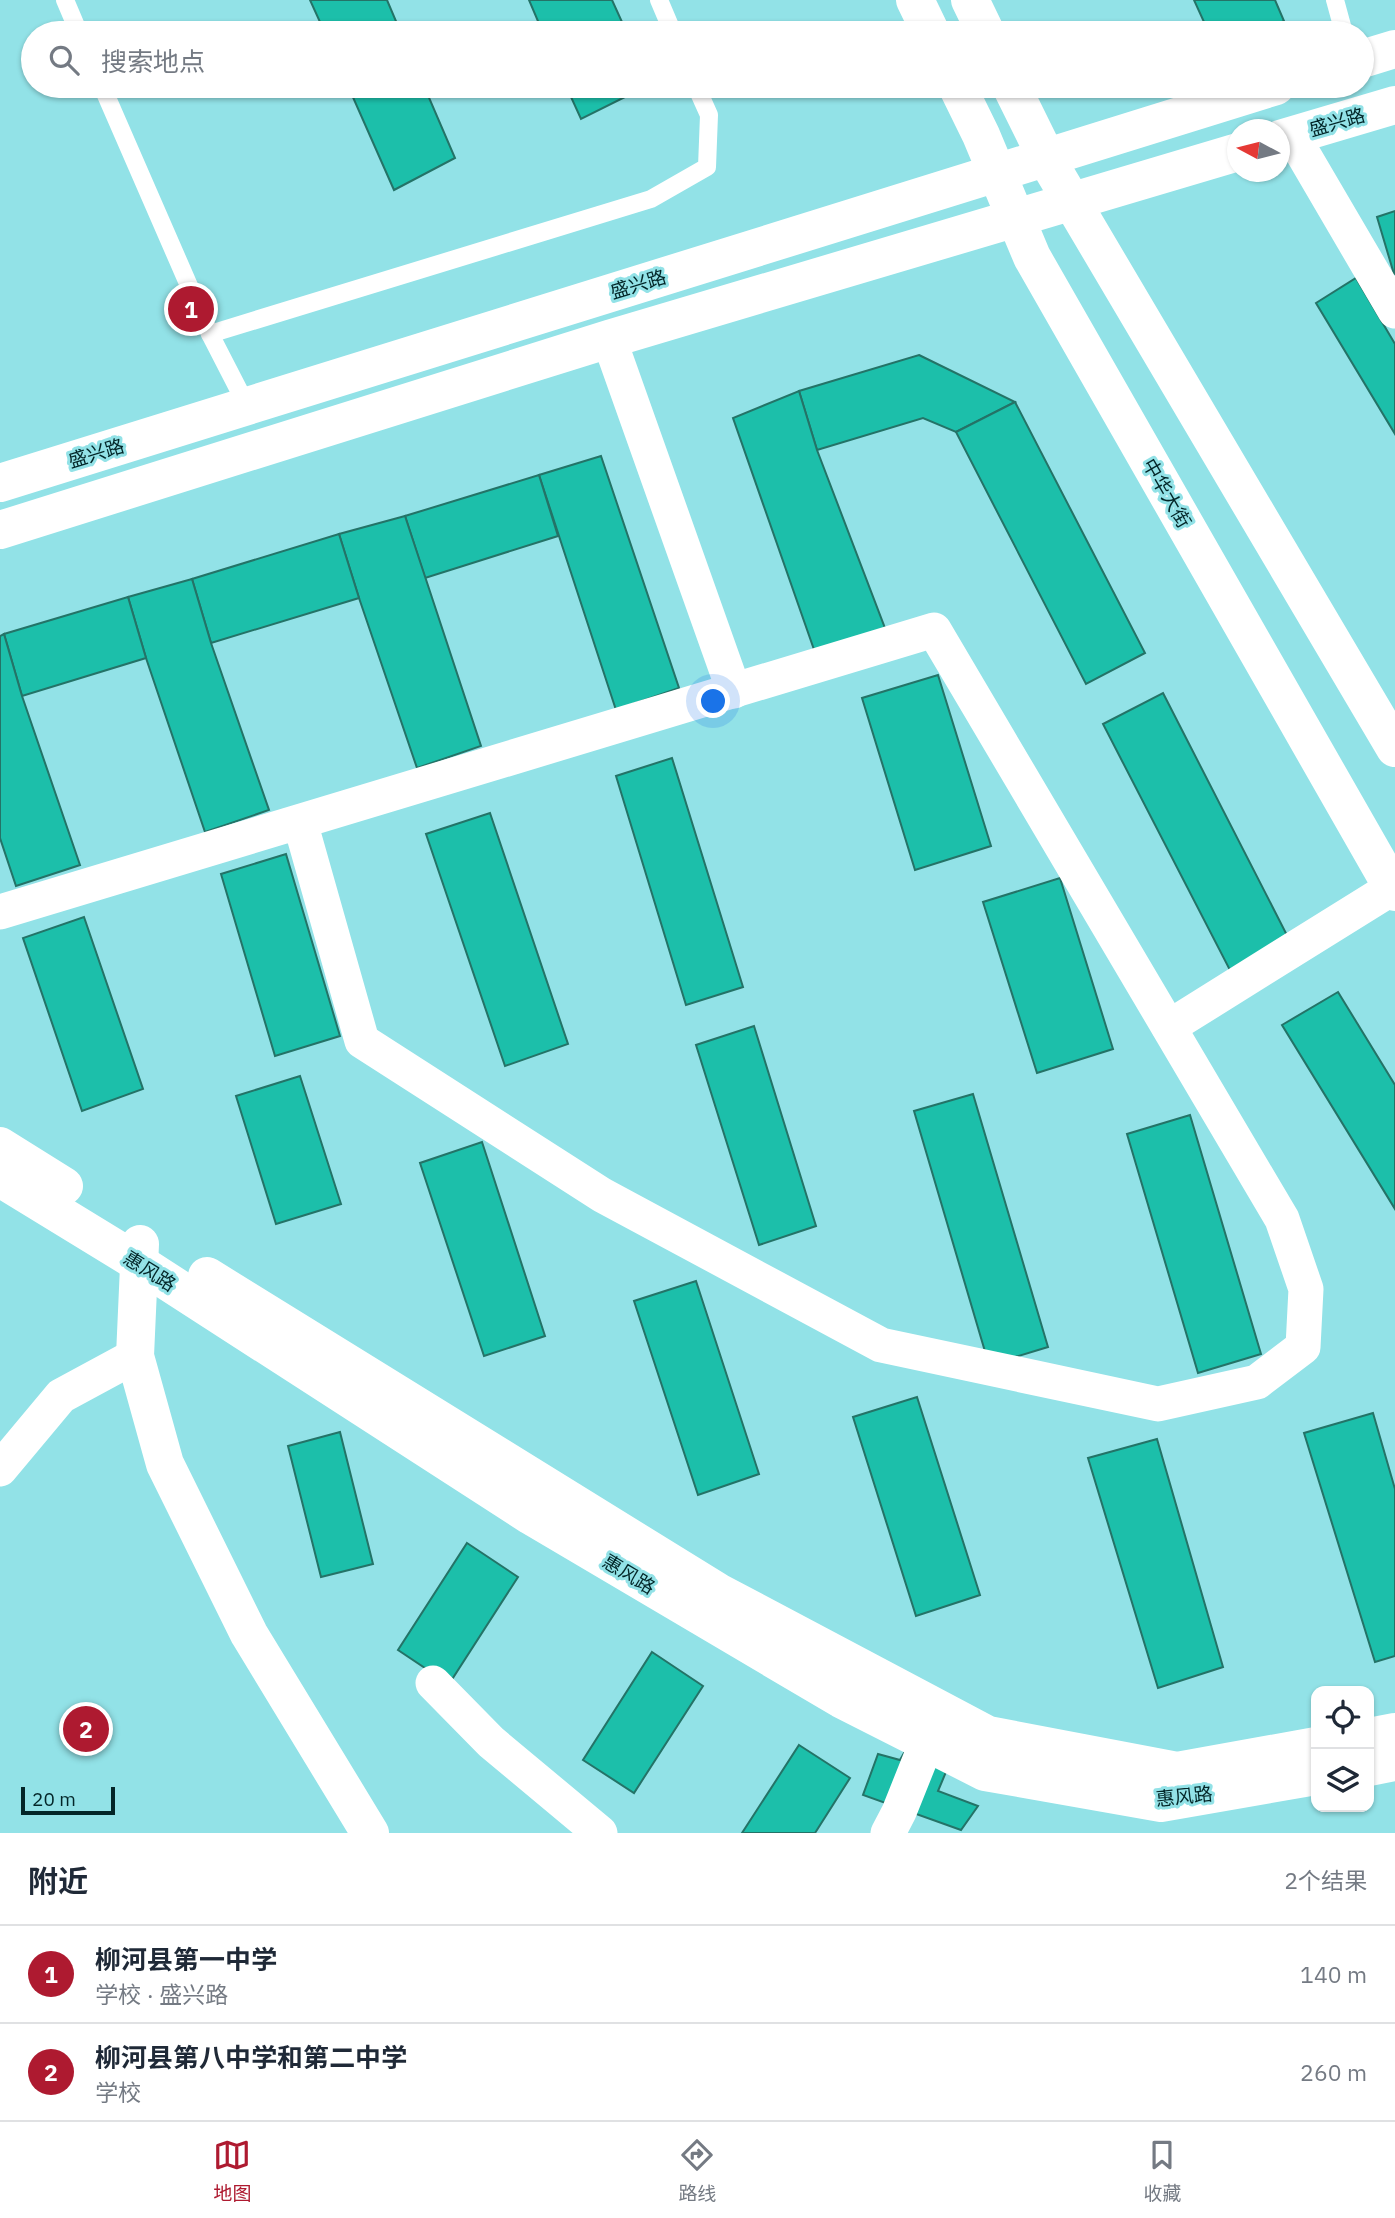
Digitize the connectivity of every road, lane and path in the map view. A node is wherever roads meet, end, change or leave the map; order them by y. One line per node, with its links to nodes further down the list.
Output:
1 (65, 0): 6 (lane)
2 (659, 0): 7 (lane)
3 (915, 0): 8 (street)
4 (970, 0): 9 (street)
5 (1335, 0): 10 (lane)
6 (74, 21)
7 (668, 21)
8 (925, 21)
9 (980, 21)
10 (1340, 21)
11 (1395, 49): 12 (street)
12 (1374, 55)
13 (107, 98): 27 (lane)
14 (701, 98): 27 (lane)
15 (963, 98): 23 (street, 中华大街)
16 (1017, 98): 22 (street)
17 (1237, 98): 22 (street, 盛兴路)
18 (1395, 105): 19 (street, 盛兴路)
19 (1290, 136)
20 (1290, 143): 26 (street)
21 (1227, 155): 24 (street)
22 (1046, 157): 23 (street, 盛兴路); 24 (street)
23 (995, 173): 25 (street, 中华大街); 29 (street, 盛兴路)
24 (1071, 201): 25 (street); 33 (street)
25 (1016, 217): 28 (street); 35 (street, 中华大街)
26 (1394, 307)
27 (211, 334): 29 (lane)
28 (609, 339): 31 (street); 32 (street)
29 (247, 406): 30 (street, 盛兴路)
30 (0, 483)
31 (0, 530)
32 (734, 691): 34 (street); 37 (street)
33 (1395, 748)
34 (300, 822): 36 (street); 37 (street)
35 (1394, 889): 37 (street)
36 (0, 912)
37 (1169, 1027)
38 (0, 1146): 40 (street)
39 (0, 1178): 40 (street, 惠风路)
40 (139, 1249): 41 (street); 46 (street, 惠风路); 47 (street)
41 (135, 1356): 42 (street); 51 (street)
42 (0, 1469)
43 (433, 1683): 52 (street)
44 (1395, 1732): 45 (street)
45 (1374, 1736)
46 (927, 1742): 50 (street, 惠风路); 53 (street)
47 (1311, 1747)
48 (1395, 1762): 49 (street)
49 (1374, 1766)
50 (1311, 1777)
51 (370, 1833)
52 (600, 1833)
53 (888, 1833)

